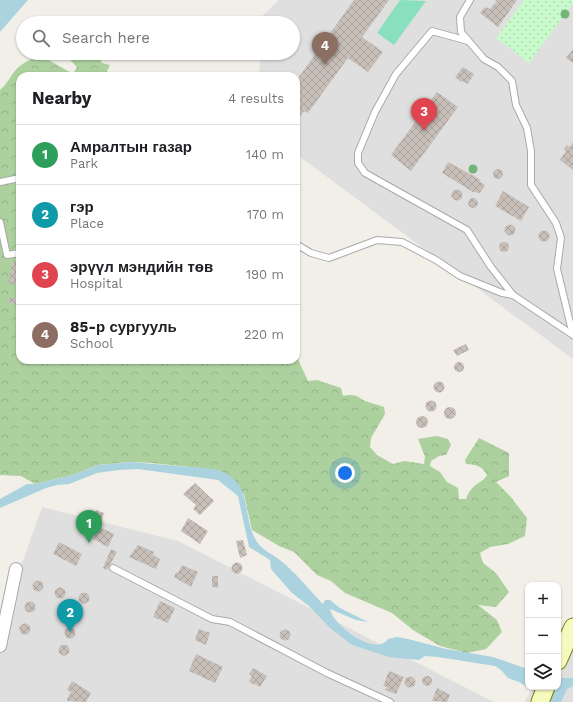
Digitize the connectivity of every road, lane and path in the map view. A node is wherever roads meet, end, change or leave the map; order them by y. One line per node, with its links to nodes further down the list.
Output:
1 (470, 0): 2 (lane)
2 (468, 41): 8 (lane); 9 (lane)
3 (16, 179): 4 (lane)
4 (0, 182)
5 (0, 222): 7 (lane)
6 (300, 246): 8 (lane)
7 (16, 254)
8 (513, 295): 9 (lane)
9 (573, 335)
10 (113, 568): 16 (lane)
11 (16, 569): 13 (street)
12 (573, 627): 14 (main road)
13 (0, 646)
14 (561, 654)
15 (545, 690): 17 (main road)
16 (390, 702)
17 (540, 702)

